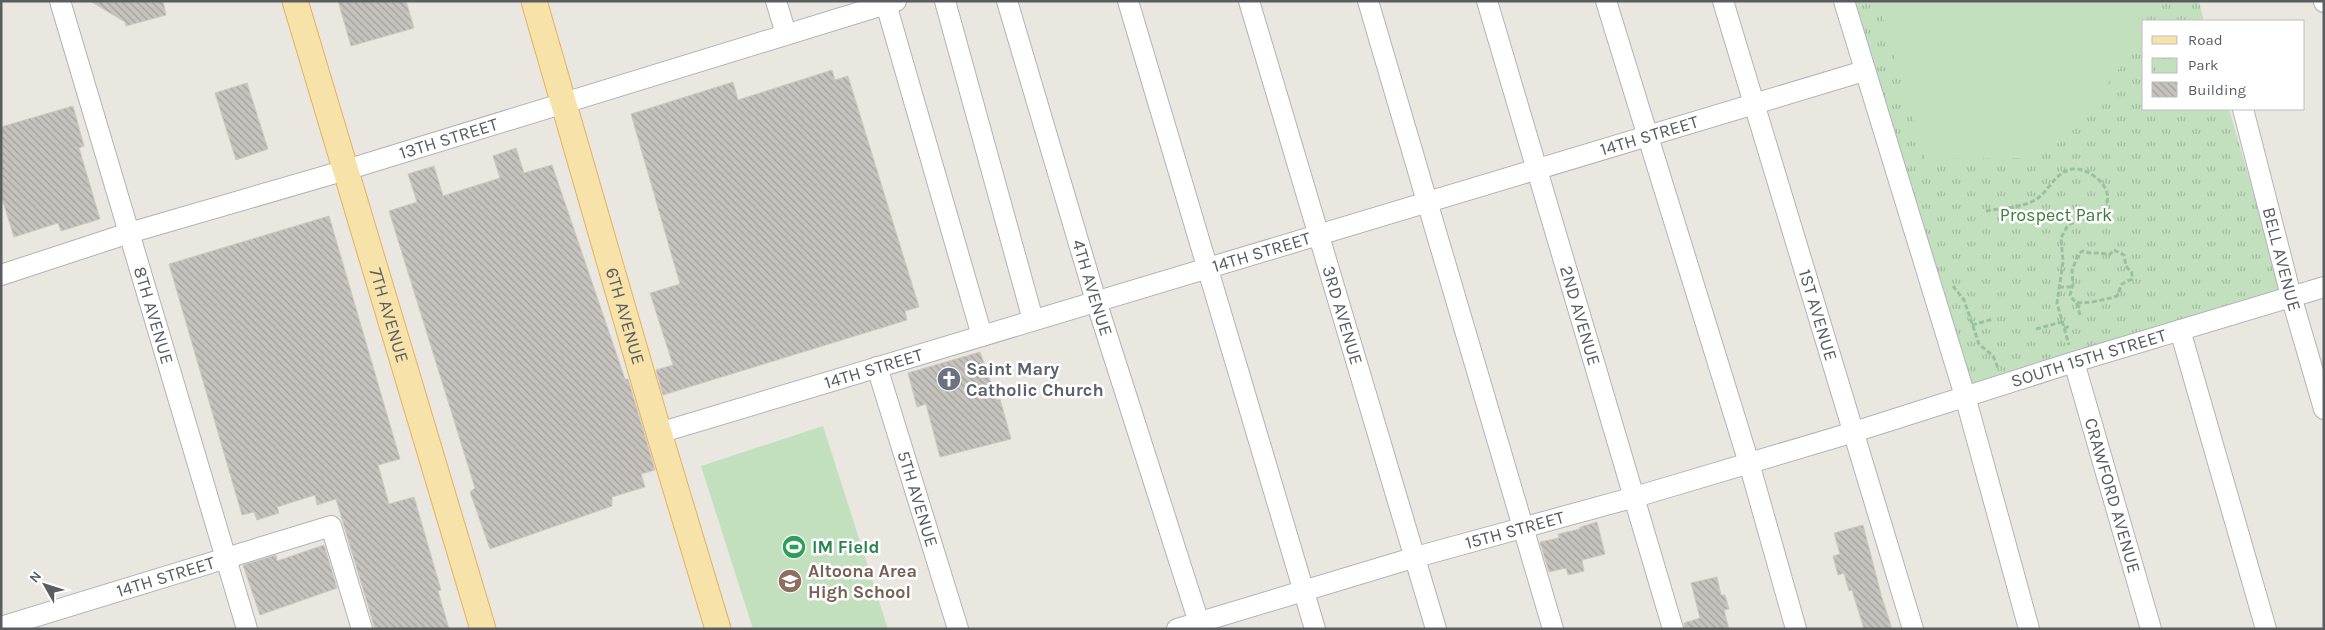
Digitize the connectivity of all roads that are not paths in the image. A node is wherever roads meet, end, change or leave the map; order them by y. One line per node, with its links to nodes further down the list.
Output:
1 (60, 1): 24 (street, 8TH AVENUE)
2 (295, 1): 22 (main road, 7TH AVENUE)
3 (534, 1): 17 (main road, 6TH AVENUE)
4 (776, 1): 15 (street)
5 (945, 1): 31 (street)
6 (1007, 1): 30 (street, 4TH AVENUE)
7 (1128, 1): 26 (street)
8 (1249, 1): 25 (street, 3RD AVENUE)
9 (1368, 1): 23 (street)
10 (1488, 1): 21 (street, 2ND AVENUE)
11 (1606, 1): 20 (street)
12 (1723, 1): 18 (street, 1ST AVENUE)
13 (1844, 1): 16 (street)
14 (891, 3): 15 (street, 13TH STREET); 33 (street)
15 (786, 34): 17 (street, 13TH STREET)
16 (1864, 71): 18 (street, 14TH STREET); 36 (street)
17 (564, 102): 22 (street, 13TH STREET); 39 (main road, 6TH AVENUE)
18 (1753, 104): 20 (street, 14TH STREET); 38 (street, 1ST AVENUE)
19 (2243, 110): 29 (street, BELL AVENUE)
20 (1648, 136): 21 (street, 14TH STREET); 40 (street)
21 (1538, 169): 23 (street, 14TH STREET); 41 (street, 2ND AVENUE)
22 (346, 170): 24 (street, 13TH STREET); 50 (main road, 7TH AVENUE)
23 (1429, 202): 25 (street, 14TH STREET); 42 (street)
24 (129, 233): 27 (street, 13TH STREET); 44 (street, 8TH AVENUE)
25 (1319, 235): 26 (street, 14TH STREET); 43 (street, 3RD AVENUE)
26 (1209, 268): 30 (street, 14TH STREET); 45 (street)
27 (1, 275)
28 (2324, 287): 29 (street, SOUTH 15TH STREET)
29 (2290, 296): 32 (street, SOUTH 15TH STREET); 37 (street, BELL AVENUE)
30 (1096, 301): 31 (street, 14TH STREET); 46 (street, 4TH AVENUE)
31 (1033, 320): 33 (street, 14TH STREET)
32 (2180, 330): 34 (street, SOUTH 15TH STREET); 62 (street)
33 (982, 336): 35 (street, 14TH STREET)
34 (2072, 354): 36 (street, SOUTH 15TH STREET); 61 (street, CRAWFORD AVENUE)
35 (877, 367): 39 (street, 14TH STREET); 52 (street, 5TH AVENUE)
36 (1965, 396): 38 (street, SOUTH 15TH STREET); 60 (street)
37 (2324, 409)
38 (1854, 432): 40 (street, 15TH STREET); 59 (street, 1ST AVENUE)
39 (658, 433): 51 (main road, 6TH AVENUE)
40 (1749, 463): 41 (street, 15TH STREET); 58 (street)
41 (1635, 496): 42 (street, 15TH STREET); 57 (street, 2ND AVENUE)
42 (1524, 527): 43 (street, 15TH STREET); 56 (street)
43 (1416, 557): 45 (street, 15TH STREET); 55 (street, 3RD AVENUE)
44 (226, 558): 47 (street, 14TH STREET); 48 (street, 8TH AVENUE); 49 (street, 14TH STREET)
45 (1304, 591): 46 (street, 15TH STREET); 54 (street)
46 (1201, 625): 53 (street, 15TH STREET)
47 (2, 626)
48 (247, 629)
49 (362, 629)
50 (483, 629)
51 (718, 629)
52 (958, 629)
53 (1177, 629)
54 (1315, 629)
55 (1436, 629)
56 (1553, 629)
57 (1673, 629)
58 (1796, 629)
59 (1913, 629)
60 (2029, 629)
61 (2152, 629)
62 (2266, 629)

